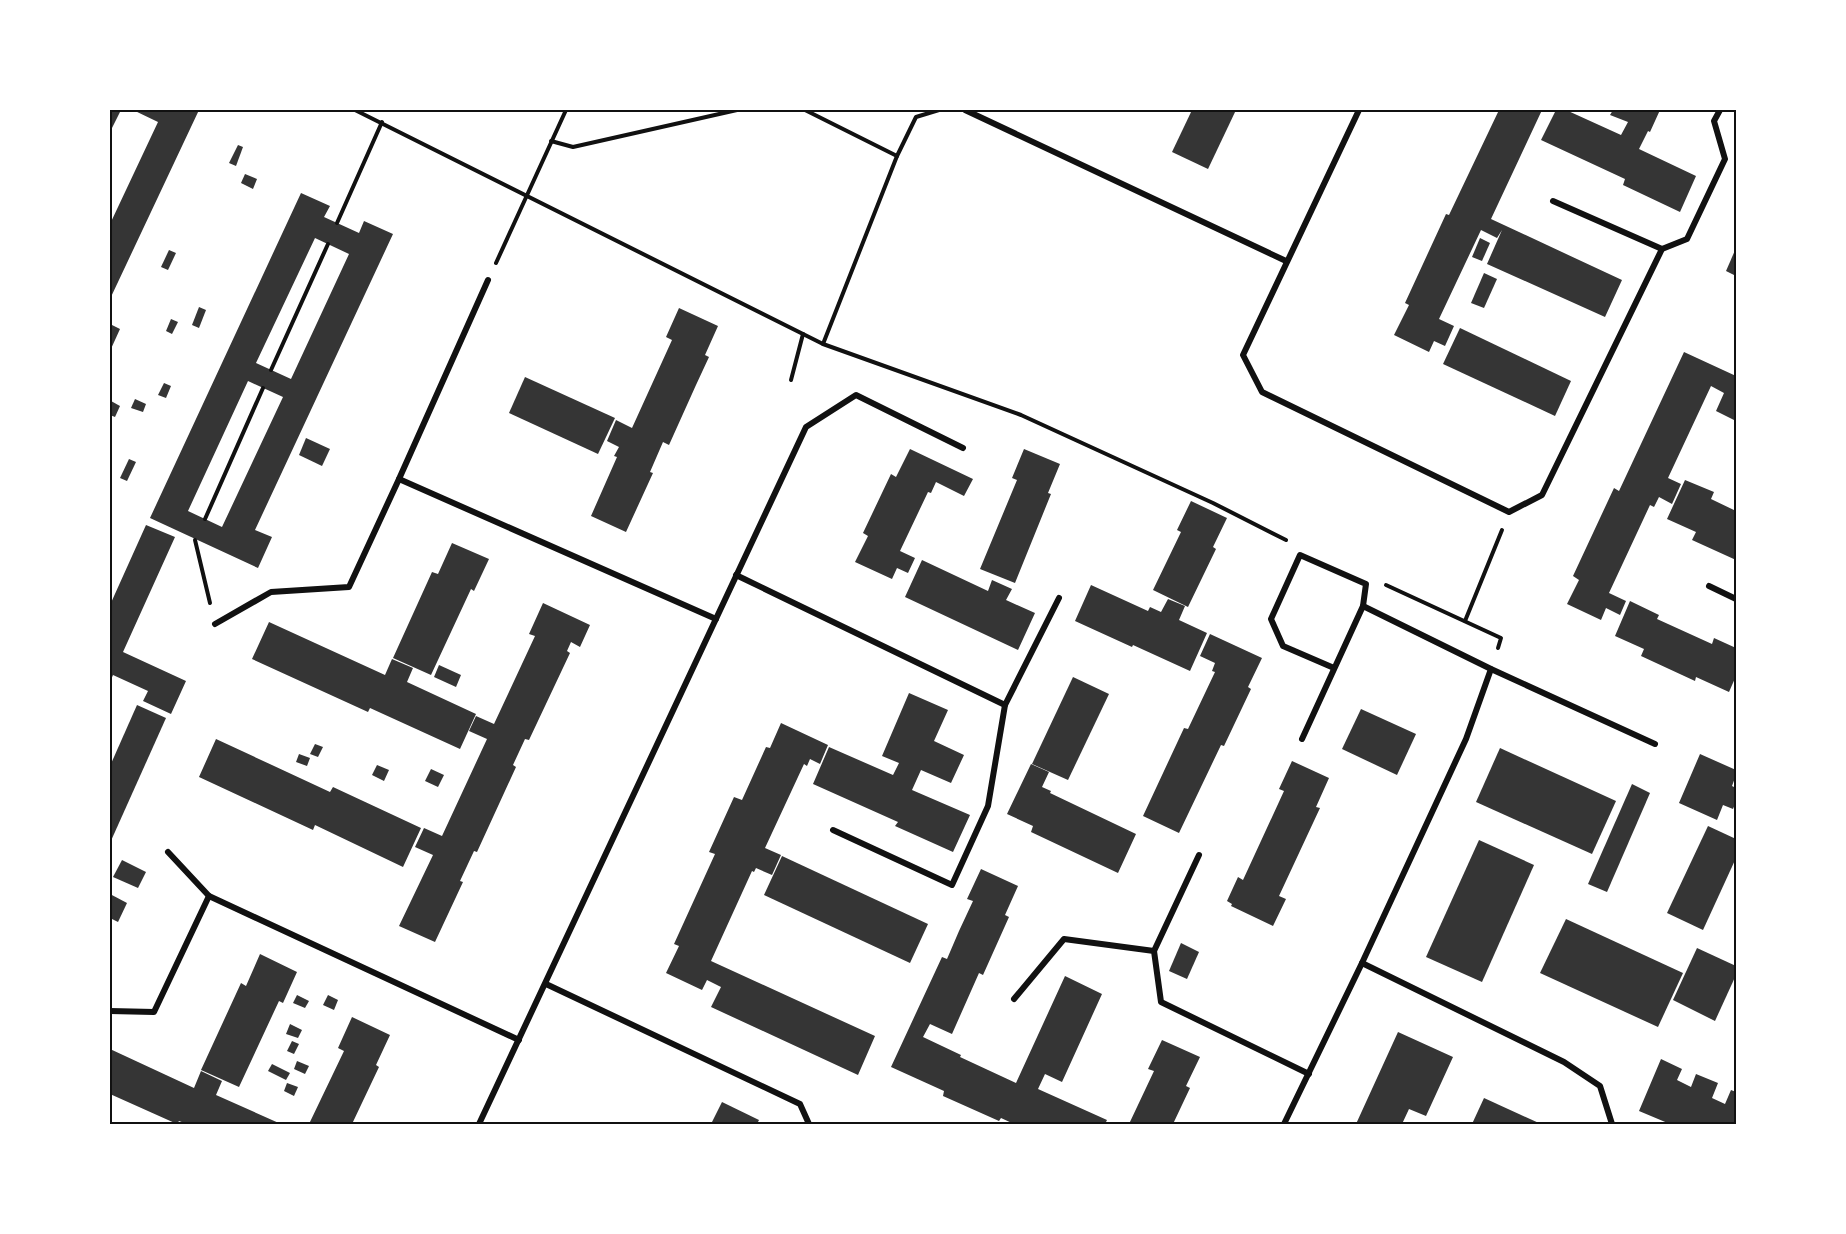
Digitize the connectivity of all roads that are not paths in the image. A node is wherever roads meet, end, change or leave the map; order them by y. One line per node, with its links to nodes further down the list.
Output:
1 (965, 110): 6 (street)
2 (1359, 110): 6 (street)
3 (1720, 110): 5 (street)
4 (1553, 201): 5 (street)
5 (1662, 249): 6 (street)
6 (1286, 261)
7 (488, 280): 9 (street)
8 (963, 448): 10 (street)
9 (399, 479): 15 (street); 16 (street)
10 (736, 575): 15 (street); 19 (street)
11 (1709, 586): 13 (street)
12 (1059, 598): 19 (street)
13 (1737, 599)
14 (1362, 606): 17 (street); 17 (street); 18 (street)
15 (716, 619): 28 (street)
16 (215, 624)
17 (1334, 668): 20 (street)
18 (1491, 669): 21 (street); 27 (street)
19 (1005, 705): 22 (street)
20 (1302, 739)
21 (1655, 744)
22 (833, 830)
23 (168, 852): 25 (street)
24 (1200, 855): 26 (street)
25 (209, 897): 30 (street); 31 (street)
26 (1154, 951): 29 (street); 32 (street)
27 (1362, 963): 32 (street); 36 (street)
28 (546, 984): 31 (street); 34 (street)
29 (1014, 999)
30 (110, 1011)
31 (519, 1040): 33 (street)
32 (1309, 1074): 35 (street)
33 (479, 1125)
34 (809, 1125)
35 (1284, 1125)
36 (1612, 1125)

